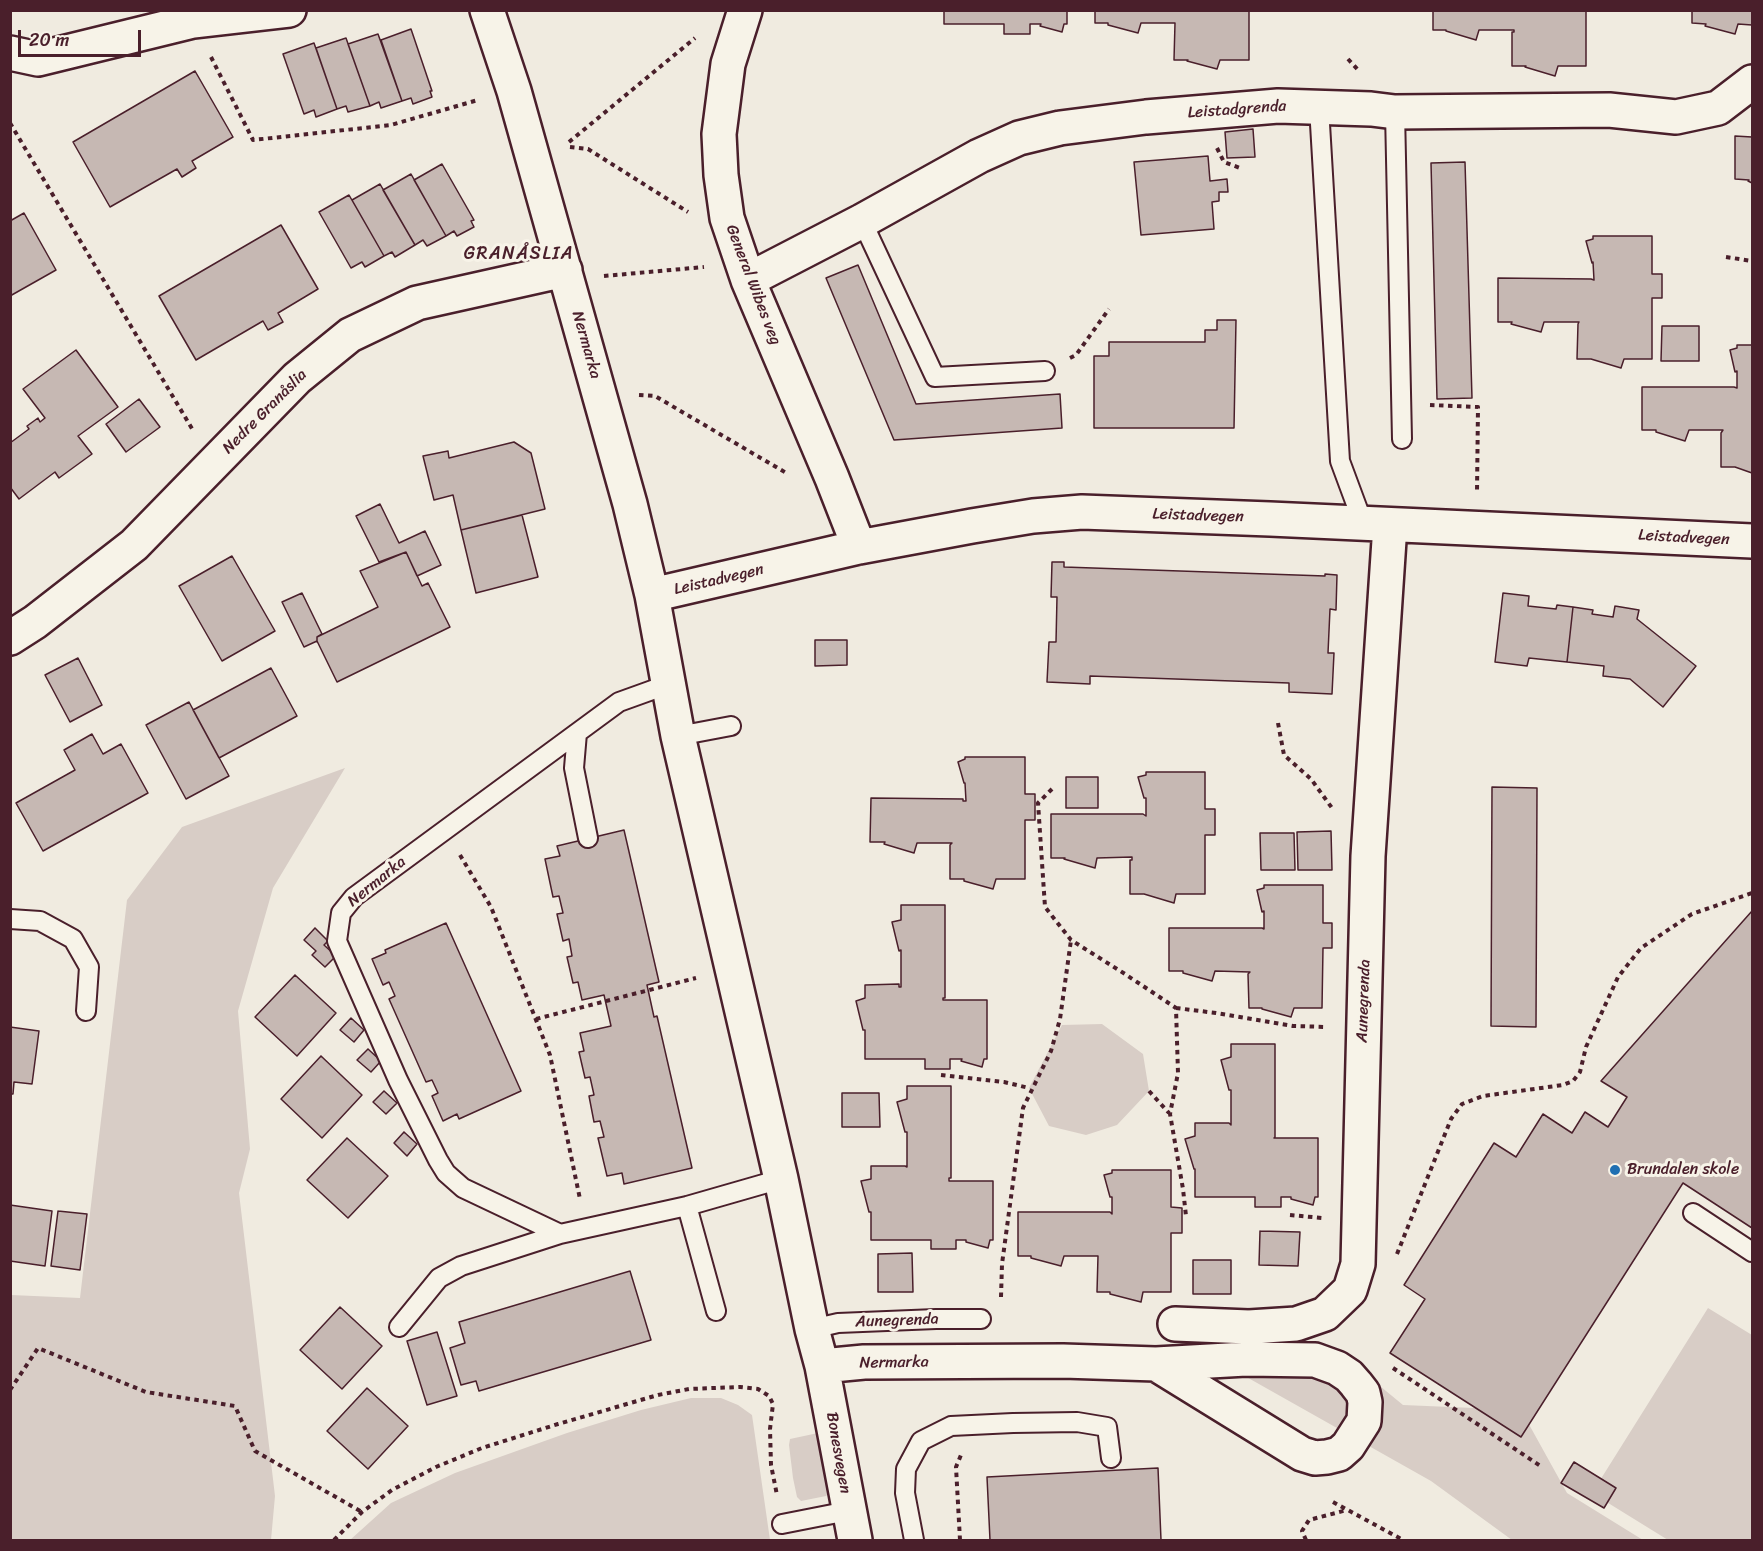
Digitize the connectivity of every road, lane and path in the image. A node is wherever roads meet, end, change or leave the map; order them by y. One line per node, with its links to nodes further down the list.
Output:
1 (289, 10): 4 (street)
2 (487, 10): 8 (street, Nermarka)
3 (745, 10): 16 (street, General Wibes veg)
4 (193, 21): 6 (street); 8 (path)
5 (701, 34): 12 (path)
6 (10, 53)
7 (1752, 82): 10 (street, Leistadgrenda)
8 (514, 90): 17 (street, Nermarka)
9 (1319, 107): 10 (street, Leistadgrenda); 13 (street, Leistadgrenda); 25 (lane)
10 (1395, 112): 22 (lane)
11 (10, 123): 23 (path)
12 (696, 217)
13 (862, 221): 16 (street, Leistadgrenda); 19 (lane)
14 (1726, 257): 15 (path)
15 (1752, 261)
16 (743, 268): 17 (path); 28 (street, General Wibes veg)
17 (565, 270): 23 (street, Nedre Granåslia); 29 (street, Nermarka)
18 (1109, 309): 19 (path)
19 (1045, 371)
20 (632, 394): 24 (path)
21 (1456, 406): 26 (path)
22 (1402, 439)
23 (213, 464): 30 (street, Nedre Granåslia)
24 (788, 474)
25 (1377, 524): 26 (street, Leistadvegen); 28 (street, Leistadvegen); 47 (street, Aunegrenda)
26 (1476, 528): 27 (street, Leistadvegen)
27 (1752, 541)
28 (860, 548): 29 (street, Leistadvegen)
29 (652, 595): 31 (street, Nermarka)
30 (10, 638)
31 (669, 684): 34 (lane, Nermarka); 35 (street, Nermarka)
32 (1278, 723): 37 (path)
33 (731, 726): 35 (lane)
34 (578, 733): 38 (lane, Nermarka); 39 (lane)
35 (678, 736): 43 (street, Nermarka)
36 (1052, 789): 42 (path)
37 (1333, 808)
38 (444, 830): 46 (path); 57 (lane, Nermarka)
39 (588, 838)
40 (1752, 893): 59 (path)
41 (10, 919): 45 (lane)
42 (1071, 940): 44 (path); 61 (path)
43 (731, 969): 46 (path); 52 (street, Nermarka)
44 (1176, 1008): 47 (path); 51 (path)
45 (86, 1011)
46 (536, 1019): 56 (path)
47 (1363, 1029): 62 (street, Aunegrenda)
48 (941, 1075): 49 (path)
49 (1029, 1088)
50 (1149, 1091): 51 (path)
51 (1170, 1114): 55 (path)
52 (781, 1179): 53 (lane); 64 (street, Nermarka)
53 (687, 1206): 56 (lane); 60 (lane)
54 (1692, 1213): 58 (lane)
55 (1186, 1216)
56 (586, 1229): 57 (lane)
57 (560, 1234): 63 (lane)
58 (1752, 1252)
59 (1394, 1263)
60 (716, 1311)
61 (981, 1319): 64 (lane, Aunegrenda)
62 (1175, 1324)
63 (399, 1327)
64 (812, 1329): 67 (street, Nermarka)
65 (1385, 1363): 71 (path)
66 (1156, 1364): 66 (street, Nermarka); 67 (street, Nermarka)
67 (822, 1366): 76 (street, Bonesvegen)
68 (10, 1390): 74 (path)
69 (969, 1452): 79 (path)
70 (1111, 1458): 78 (lane)
71 (1542, 1467)
72 (1333, 1502): 73 (path)
73 (1348, 1510): 80 (path); 81 (path)
74 (362, 1512): 75 (path); 77 (path)
75 (782, 1524): 76 (lane)
76 (851, 1526)
77 (334, 1540)
78 (914, 1540)
79 (960, 1540)
80 (1306, 1540)
81 (1403, 1540)

